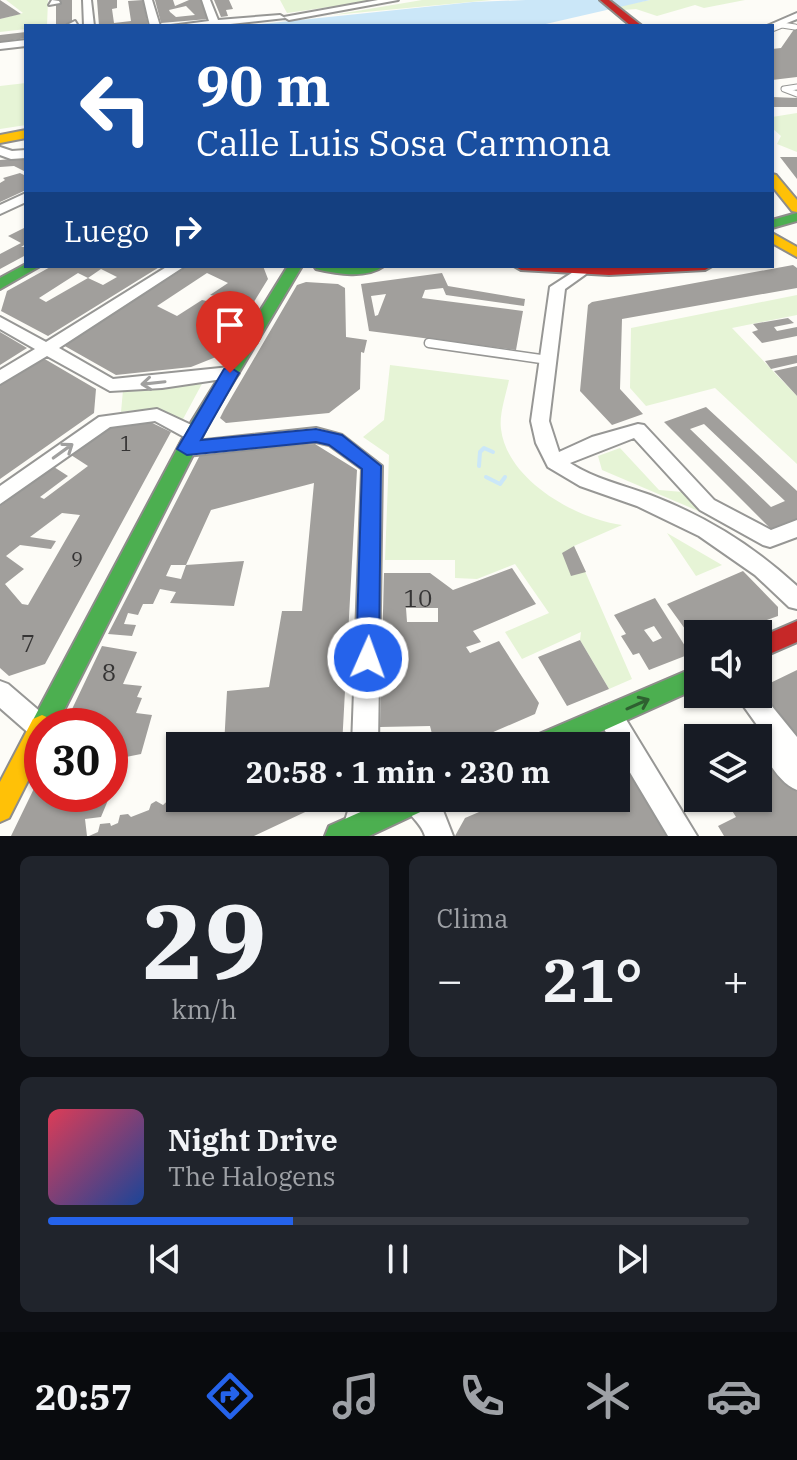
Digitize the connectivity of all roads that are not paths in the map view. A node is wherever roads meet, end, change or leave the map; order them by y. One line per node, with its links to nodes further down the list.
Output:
1 (87, 0): 10 (street)
2 (148, 0): 11 (street)
3 (206, 0): 9 (street)
4 (394, 0): 9 (street)
5 (596, 0): 13 (main road)
6 (604, 0): 13 (main road)
7 (797, 16): 8 (street)
8 (786, 20): 14 (lane); 15 (street)
9 (214, 22): 12 (street)
10 (89, 24)
11 (154, 24)
12 (195, 24)
13 (630, 24)
14 (796, 25): 16 (lane)
15 (774, 27)
16 (774, 27)
17 (24, 43): 18 (street)
18 (0, 46)
19 (797, 87): 21 (lane)
20 (774, 89): 21 (lane)
21 (784, 89): 22 (lane)
22 (797, 94)
23 (24, 133): 24 (main road)
24 (1, 147): 25 (street)
25 (24, 153)
26 (774, 183): 30 (main road)
27 (774, 194): 30 (main road)
28 (24, 198): 29 (street)
29 (0, 210)
30 (788, 216)
31 (774, 238): 32 (main road)
32 (795, 252): 33 (main road)
33 (774, 255)
34 (29, 268): 43 (main road)
35 (175, 268): 47 (street)
36 (290, 268): 49 (main road)
37 (330, 268): 38 (main road)
38 (369, 268)
39 (527, 268): 44 (street)
40 (546, 268): 42 (main road)
41 (655, 268): 42 (main road)
42 (581, 271): 44 (street)
43 (0, 284)
44 (558, 287): 48 (street)
45 (0, 322): 47 (street)
46 (429, 343): 48 (lane)
47 (45, 349): 50 (street); 51 (street)
48 (548, 360): 53 (street)
49 (230, 373): 51 (street, one-way to 51); 54 (main road)
50 (0, 378)
51 (116, 387): 52 (street)
52 (105, 421): 54 (street); 58 (street, one-way to 52)
53 (540, 421): 55 (street); 56 (street)
54 (190, 442): 65 (main road); 69 (street)
55 (599, 442): 56 (street); 57 (street); 59 (street)
56 (555, 462): 57 (street)
57 (603, 486): 60 (street)
58 (0, 496)
59 (797, 528)
60 (797, 600)
61 (797, 631): 62 (main road)
62 (772, 643)
63 (684, 683): 68 (main road, one-way to 63)
64 (0, 692): 67 (street)
65 (52, 708)
66 (758, 708): 72 (street)
67 (24, 712)
68 (610, 716): 70 (main road); 81 (street)
69 (365, 732)
70 (573, 732)
71 (772, 745): 74 (street)
72 (797, 757)
73 (24, 762): 75 (main road)
74 (797, 777)
75 (0, 809)
76 (358, 812): 79 (street)
77 (391, 812): 79 (main road)
78 (429, 812): 80 (street)
79 (348, 832)
80 (439, 836)
81 (683, 836)

